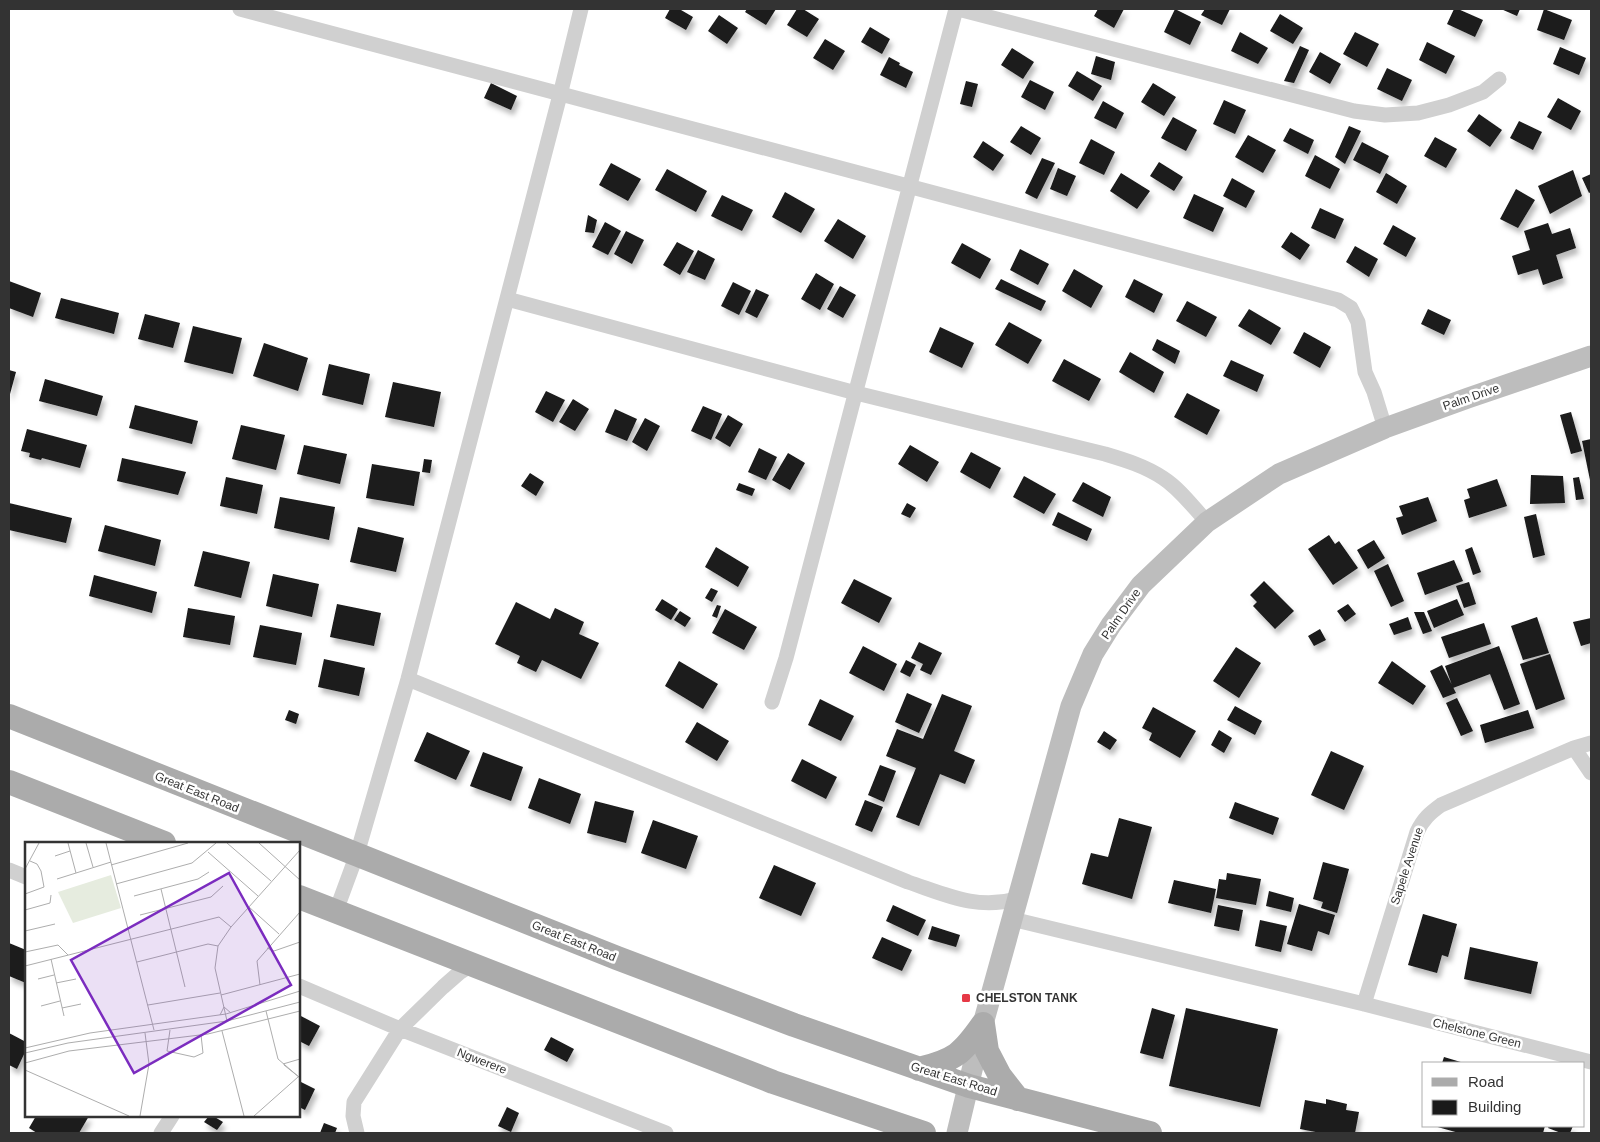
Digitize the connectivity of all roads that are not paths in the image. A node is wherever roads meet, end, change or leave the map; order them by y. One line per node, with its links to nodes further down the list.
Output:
1 (240, 9): 5 (street)
2 (581, 9): 5 (street)
3 (957, 9): 4 (street); 6 (street)
4 (1499, 79)
5 (560, 92): 6 (street); 7 (street)
6 (910, 186): 9 (street); 10 (street)
7 (507, 299): 9 (street); 12 (street)
8 (1591, 356): 10 (street, Palm Drive)
9 (856, 393): 11 (street); 13 (street)
10 (1385, 428): 11 (street, Palm Drive)
11 (1206, 522): 24 (street, Palm Drive)
12 (408, 679): 20 (street); 24 (street)
13 (772, 702)
14 (9, 716): 20 (main road, Great East Road)
15 (1591, 743): 16 (street, Sapele Avenue)
16 (1574, 748): 17 (street); 28 (street, Sapele Avenue)
17 (1591, 773)
18 (9, 782): 19 (main road)
19 (161, 842)
20 (357, 854): 25 (street); 32 (main road, Great East Road)
21 (9, 870): 22 (street)
22 (25, 877)
23 (300, 896): 25 (main road)
24 (1015, 909): 28 (street, Chelstone Green); 29 (street, Palm Drive)
25 (336, 911): 26 (main road)
26 (473, 964): 30 (street); 39 (main road)
27 (300, 986): 30 (street, Ngwerere)
28 (1364, 1004): 31 (street, Chelstone Green)
29 (983, 1024): 32 (main road); 33 (street, Palm Drive); 34 (main road)
30 (400, 1029): 37 (street); 38 (street, Ngwerere)
31 (1591, 1062)
32 (919, 1069): 33 (main road, Great East Road)
33 (969, 1086): 34 (main road, Great East Road); 40 (street, Palm Drive)
34 (1018, 1099): 41 (main road, Great East Road)
35 (171, 1117): 36 (street)
36 (161, 1133)
37 (357, 1133)
38 (666, 1133)
39 (924, 1133)
40 (957, 1133)
41 (1150, 1133)

